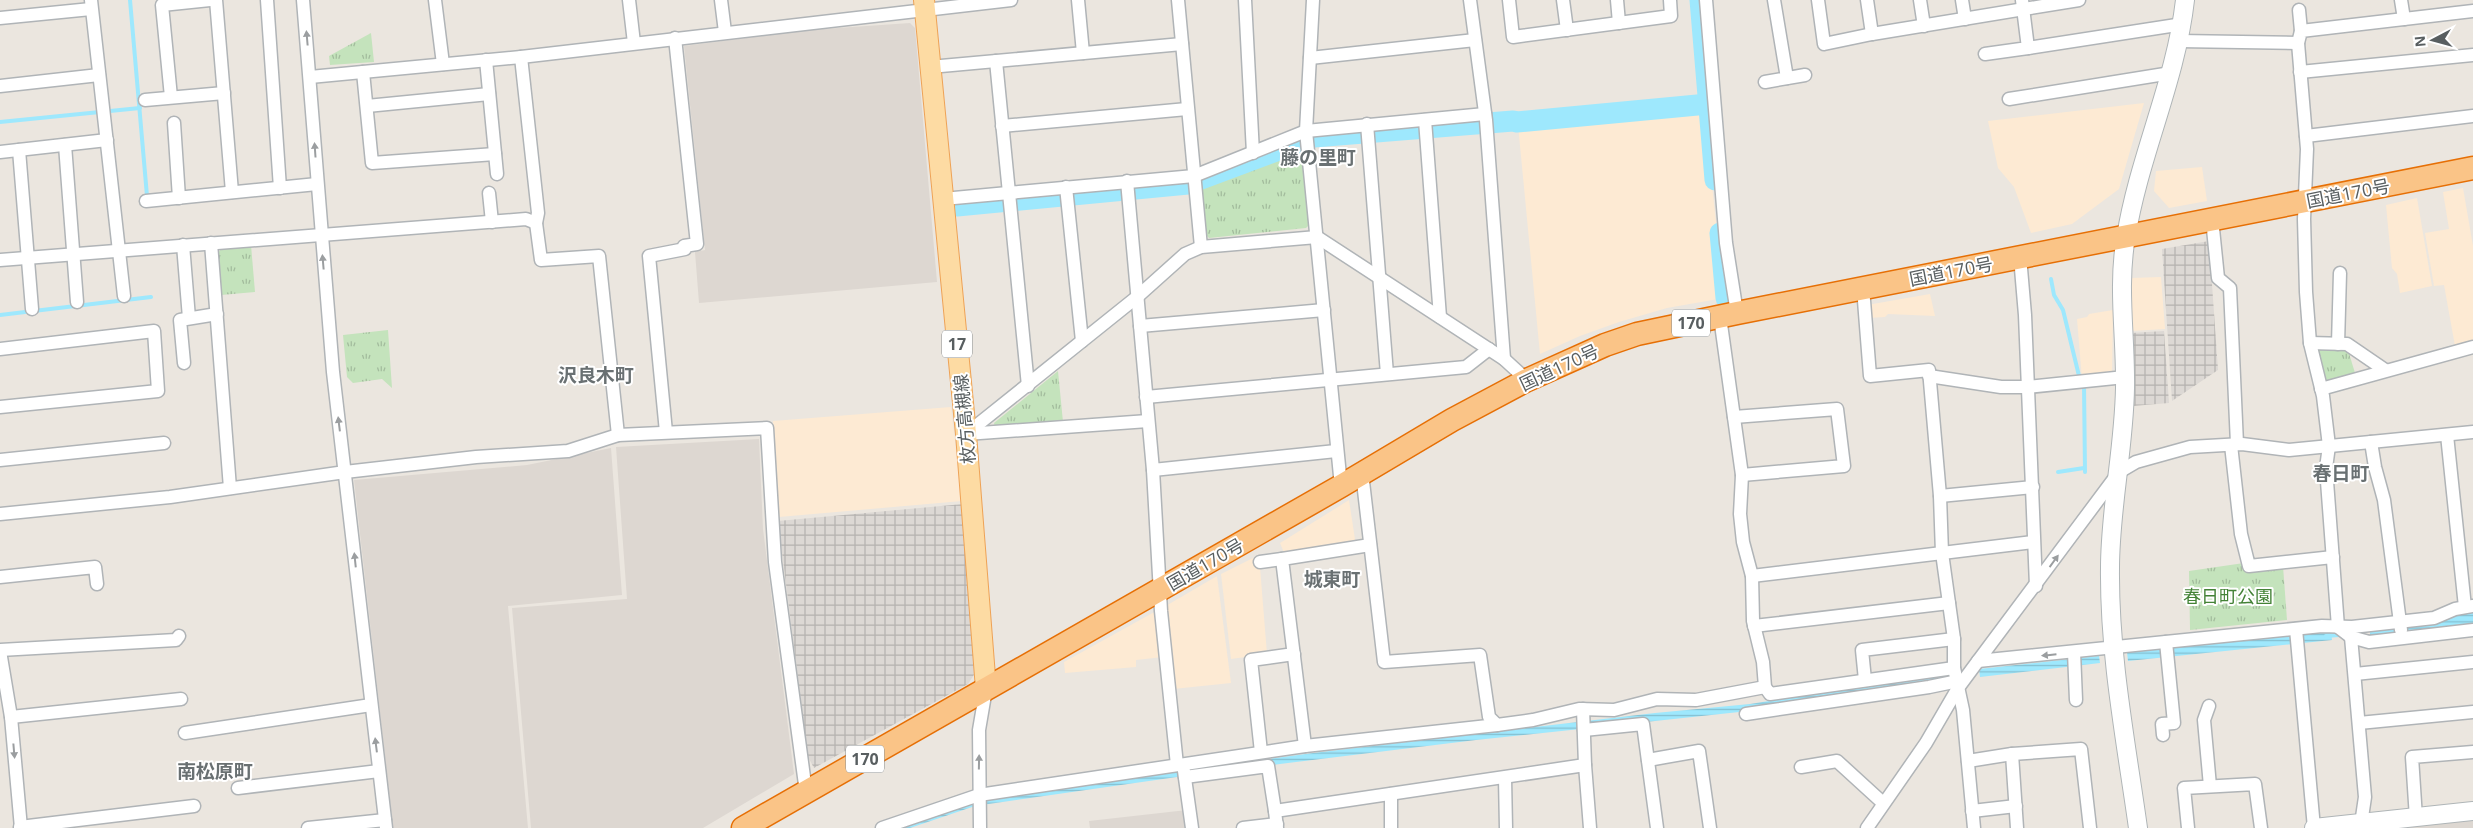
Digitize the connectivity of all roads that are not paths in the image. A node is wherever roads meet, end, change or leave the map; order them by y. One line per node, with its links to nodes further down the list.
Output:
1 (210, 0): 68 (street)
2 (216, 0): 66 (street)
3 (267, 0): 92 (street)
4 (303, 0): 62 (street, one-way to 4)
5 (436, 0): 55 (street)
6 (629, 0): 45 (street)
7 (721, 0): 39 (street)
8 (1011, 0): 29 (street)
9 (1078, 0): 48 (street)
10 (1178, 0): 46 (street)
11 (1245, 0): 85 (street)
12 (1313, 0): 52 (street)
13 (1470, 0): 43 (street)
14 (1509, 0): 38 (street)
15 (1563, 0): 38 (street)
16 (1617, 0): 35 (street)
17 (1670, 0): 35 (street)
18 (1706, 0): 124 (street)
19 (1774, 0): 63 (street)
20 (1818, 0): 40 (street)
21 (1867, 0): 40 (street)
22 (1920, 0): 37 (street)
23 (1962, 0): 33 (street)
24 (2079, 0): 28 (street)
25 (2185, 0): 36 (street)
26 (2402, 0): 34 (street)
27 (91, 4): 32 (street); 60 (street)
28 (2022, 4): 33 (street); 47 (street)
29 (924, 5): 39 (street); 56 (main road, 枚方高槻線 / 17)
30 (2299, 10): 41 (street)
31 (2473, 11): 34 (street)
32 (0, 18)
33 (1964, 19): 37 (street)
34 (2404, 19): 41 (street)
35 (1619, 22): 38 (street)
36 (2182, 24): 44 (street); 47 (street)
37 (1924, 26): 40 (street)
38 (1567, 30)
39 (725, 32): 42 (street)
40 (1872, 34)
41 (2300, 37): 44 (street); 58 (street)
42 (675, 38): 45 (street); 149 (street)
43 (1476, 40): 52 (street); 74 (street)
44 (2179, 41): 59 (street)
45 (634, 43): 51 (street)
46 (1182, 44): 48 (street); 72 (street)
47 (2028, 48): 49 (street)
48 (1083, 53): 54 (street)
49 (1985, 54)
50 (2473, 55): 58 (street)
51 (521, 57): 53 (street); 103 (street)
52 (1310, 58): 79 (street)
53 (486, 60): 55 (street); 67 (street)
54 (996, 61): 56 (street); 76 (street)
55 (443, 64): 57 (street)
56 (930, 67): 98 (main road, 枚方高槻線 / 17)
57 (363, 72): 62 (street); 71 (street)
58 (2300, 72): 80 (street)
59 (2171, 73): 69 (street); 106 (street)
60 (99, 75): 65 (street); 81 (street)
61 (1805, 75): 63 (street)
62 (310, 77): 90 (street, one-way to 62)
63 (1787, 78): 64 (street)
64 (1765, 82)
65 (0, 86)
66 (224, 93): 68 (street); 93 (street)
67 (489, 94): 71 (street); 86 (street)
68 (171, 97): 70 (street)
69 (2009, 99)
70 (145, 100)
71 (366, 106): 86 (street)
72 (1187, 109): 76 (street); 89 (street)
73 (2473, 116): 80 (street)
74 (1486, 120): 77 (street); 134 (street)
75 (174, 123): 96 (street)
76 (1002, 126): 97 (street)
77 (1426, 126): 78 (street); 126 (street)
78 (1368, 130): 79 (street); 116 (street)
79 (1307, 136): 85 (street); 105 (street)
80 (2306, 136): 100 (street)
81 (108, 140): 82 (street); 110 (street)
82 (65, 145): 83 (street); 111 (street)
83 (20, 150): 84 (street); 113 (street)
84 (0, 152)
85 (1253, 153): 89 (street)
86 (495, 154): 88 (street)
87 (2473, 168): 100 (highway, 国道170号 / 170)
88 (497, 174)
89 (1195, 180): 91 (street); 109 (street)
90 (317, 184): 92 (street); 104 (street)
91 (1127, 187): 95 (street); 119 (street)
92 (280, 188): 93 (street)
93 (232, 192): 96 (street)
94 (489, 192): 102 (street)
95 (1067, 192): 97 (street); 128 (street)
96 (179, 198): 99 (street)
97 (1009, 198): 98 (street); 142 (street)
98 (943, 199): 151 (main road, 枚方高槻線 / 17)
99 (146, 201)
100 (2305, 201): 101 (highway, 国道170号 / 170); 129 (street)
101 (2212, 219): 106 (highway, 国道170号 / 170); 156 (street)
102 (492, 222): 103 (street); 104 (street)
103 (536, 222): 152 (street)
104 (321, 234): 107 (street); 161 (street, one-way to 104)
105 (1317, 237): 109 (street); 116 (street); 122 (street)
106 (2126, 237): 112 (highway, 国道170号 / 170); 139 (street)
107 (211, 243): 108 (street); 123 (street)
108 (183, 245): 110 (street); 125 (street)
109 (1201, 247): 119 (street)
110 (120, 250): 111 (street); 118 (street)
111 (74, 254): 113 (street); 120 (street)
112 (2020, 257): 117 (highway, 国道170号 / 170); 143 (street)
113 (29, 258): 114 (street); 121 (street)
114 (0, 260)
115 (2340, 273): 130 (street)
116 (1380, 278): 126 (street); 137 (street)
117 (1863, 288): 124 (highway, 国道170号 / 170); 138 (street)
118 (124, 296)
119 (1137, 297): 127 (street); 128 (street)
120 (77, 302)
121 (32, 309)
122 (1324, 310): 127 (street); 140 (street)
123 (217, 314): 125 (street); 167 (street)
124 (1728, 315): 141 (highway, 国道170号 / 170); 147 (street)
125 (189, 318): 135 (street)
126 (1440, 318): 133 (street)
127 (1140, 326): 145 (street)
128 (1082, 341): 142 (street)
129 (2310, 344): 130 (street); 144 (street)
130 (2338, 344): 136 (street)
131 (2473, 347): 136 (street)
132 (0, 349): 146 (street)
133 (1489, 349): 134 (street); 137 (street)
134 (1504, 359): 141 (street)
135 (184, 363)
136 (2386, 370): 144 (street)
137 (1387, 374): 140 (street)
138 (1929, 376): 143 (street); 168 (street)
139 (2125, 377): 143 (street); 162 (street)
140 (1330, 380): 145 (street); 158 (street)
141 (1528, 380): 163 (highway, 国道170号 / 170)
142 (1028, 386): 151 (street)
143 (2028, 388): 166 (street)
144 (2321, 389): 157 (street)
145 (1146, 397): 148 (street)
146 (0, 407)
147 (1734, 417): 164 (street); 164 (street)
148 (1148, 421): 151 (street); 160 (street)
149 (666, 432): 152 (street); 240 (street)
150 (2473, 432): 153 (street)
151 (966, 434): 206 (main road, 枚方高槻線 / 17)
152 (618, 435): 161 (street)
153 (2447, 435): 154 (street); 182 (street)
154 (2371, 442): 157 (street); 185 (street)
155 (164, 443): 159 (street)
156 (2234, 444): 157 (street); 162 (street); 173 (street)
157 (2329, 446): 173 (street)
158 (1336, 451): 160 (street); 165 (street)
159 (0, 460)
160 (1153, 470): 180 (street)
161 (345, 472): 167 (street); 214 (street, one-way to 161)
162 (2118, 472): 179 (street, one-way to 162); 191 (street)
163 (1362, 473): 165 (highway, 国道170号 / 170); 171 (street)
164 (1742, 475): 176 (street)
165 (1341, 486): 180 (highway, 国道170号 / 170)
166 (2033, 486): 168 (street); 170 (street)
167 (230, 488): 169 (street)
168 (1940, 496): 172 (street)
169 (0, 514)
170 (2033, 542): 172 (street); 179 (street)
171 (1370, 545): 174 (street); 222 (street)
172 (1942, 553): 176 (street); 181 (street)
173 (2333, 557): 184 (street)
174 (1282, 559): 175 (street); 194 (street)
175 (1260, 562)
176 (1752, 576): 183 (street)
177 (0, 577): 178 (street)
178 (97, 584)
179 (2036, 586): 196 (street)
180 (1160, 590): 206 (highway, 国道170号 / 170); 232 (street)
181 (1949, 603): 183 (street); 190 (street)
182 (2469, 607): 185 (street)
183 (1754, 626): 204 (street)
184 (2338, 627): 185 (street); 188 (street); 189 (street)
185 (2401, 629): 186 (street); 189 (street)
186 (2473, 630)
187 (179, 636): 193 (street)
188 (2296, 636): 192 (street); 272 (street)
189 (2351, 637): 199 (street)
190 (1954, 639): 198 (street); 202 (street)
191 (2115, 648): 192 (street); 195 (street); 269 (street)
192 (2167, 649): 225 (street)
193 (0, 650): 220 (street)
194 (1294, 654): 226 (street); 227 (street)
195 (2074, 659): 196 (street, one-way to 196); 212 (street)
196 (1978, 661): 203 (street)
197 (2473, 662): 199 (street)
198 (1954, 668): 200 (street); 203 (street)
199 (2355, 674): 221 (street)
200 (1903, 675): 201 (street); 207 (street)
201 (1884, 678): 202 (street); 208 (street)
202 (1862, 681): 205 (street); 210 (street)
203 (1960, 684): 207 (street); 231 (street); 243 (street)
204 (1765, 687): 209 (street); 217 (street)
205 (1812, 688): 209 (street); 213 (street)
206 (986, 689): 240 (highway, 国道170号 / 170); 242 (street, one-way to 206)
207 (1906, 691): 208 (street)
208 (1886, 692): 210 (street)
209 (1779, 693): 216 (street)
210 (1863, 696): 213 (street)
211 (181, 699): 220 (street)
212 (2076, 700)
213 (1814, 704): 216 (street)
214 (371, 706): 224 (street); 235 (street, one-way to 214)
215 (2209, 706): 238 (street)
216 (1780, 708): 219 (street)
217 (1583, 709): 222 (street); 223 (street)
218 (2473, 712): 221 (street)
219 (1746, 714)
220 (11, 717): 253 (street, one-way to 253)
221 (2359, 723): 251 (street)
222 (1497, 725): 226 (street)
223 (1584, 730): 230 (street); 233 (street)
224 (185, 733)
225 (2163, 735)
226 (1305, 746): 227 (street)
227 (1261, 752): 232 (street)
228 (2473, 752): 248 (street)
229 (2012, 754): 231 (street); 245 (street); 268 (street)
230 (1648, 760): 263 (street); 264 (street)
231 (1968, 762): 246 (street)
232 (1180, 764): 236 (street); 242 (street)
233 (1585, 765): 237 (street); 262 (street)
234 (1801, 767): 243 (street)
235 (379, 771): 239 (street); 250 (street)
236 (1185, 777): 249 (street); 258 (street)
237 (1504, 778): 241 (street); 261 (street)
238 (2210, 786): 270 (street); 271 (street)
239 (238, 788)
240 (806, 792): 255 (highway, 国道170号 / 170)
241 (1391, 794): 249 (street); 260 (street)
242 (979, 795): 256 (street); 257 (street)
243 (1883, 803): 265 (street)
244 (194, 806): 253 (street)
245 (2016, 806): 246 (street); 267 (street)
246 (1972, 811): 266 (street)
247 (2473, 811): 248 (street)
248 (2416, 818): 251 (street)
249 (1277, 821): 259 (street)
250 (385, 824): 252 (street)
251 (2361, 824): 272 (street)
252 (336, 826): 254 (street)
253 (20, 827)
254 (308, 828)
255 (743, 828)
256 (882, 828)
257 (980, 828)
258 (1192, 828)
259 (1243, 828)
260 (1391, 828)
261 (1506, 828)
262 (1590, 828)
263 (1657, 828)
264 (1710, 828)
265 (1866, 828)
266 (1974, 828)
267 (2017, 828)
268 (2090, 828)
269 (2138, 828)
270 (2188, 828)
271 (2261, 828)
272 (2314, 828)

